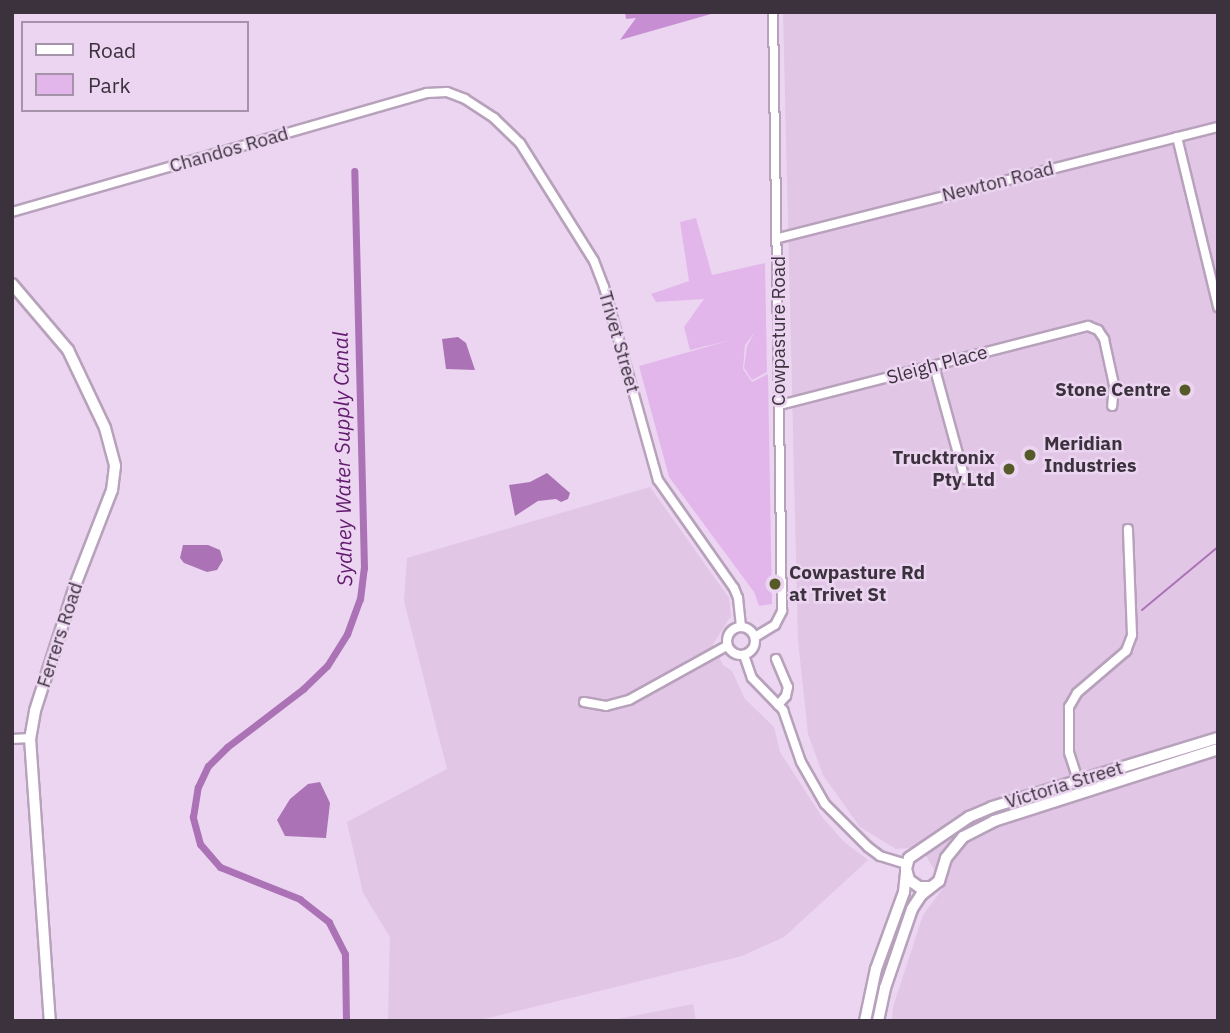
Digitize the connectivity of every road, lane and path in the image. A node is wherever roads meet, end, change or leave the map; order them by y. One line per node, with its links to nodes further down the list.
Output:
1 (773, 12): 6 (street, Cowpasture Road)
2 (447, 92): 5 (street, Chandos Road); 16 (street, Trivet Street)
3 (1218, 127): 4 (street, Newton Road)
4 (1177, 137): 6 (street, Newton Road); 8 (street)
5 (12, 212)
6 (779, 238): 12 (street, Cowpasture Road)
7 (12, 284): 23 (main road, Ferrers Road)
8 (1218, 307)
9 (1100, 317): 10 (street)
10 (1095, 328): 11 (street, Sleigh Place); 13 (street)
11 (934, 366): 12 (street, Sleigh Place); 14 (street)
12 (780, 405): 17 (street, Cowpasture Road)
13 (1112, 406)
14 (965, 479)
15 (1128, 529): 27 (street)
16 (741, 626): 17 (street); 18 (street)
17 (755, 637): 19 (street)
18 (727, 646): 19 (street); 21 (street)
19 (744, 655): 22 (street)
20 (776, 659): 22 (street)
21 (584, 702)
22 (778, 705): 30 (street)
23 (30, 738): 25 (street); 32 (main road, Ferrers Road)
24 (1218, 738): 27 (main road, Victoria Street)
25 (12, 739)
26 (1218, 749): 29 (main road, Victoria Street)
27 (1078, 780): 28 (main road, Victoria Street)
28 (919, 850): 29 (main road); 30 (main road)
29 (944, 866): 31 (main road)
30 (906, 867): 31 (main road); 33 (main road)
31 (930, 887): 34 (main road)
32 (50, 1021)
33 (865, 1021)
34 (878, 1021)

